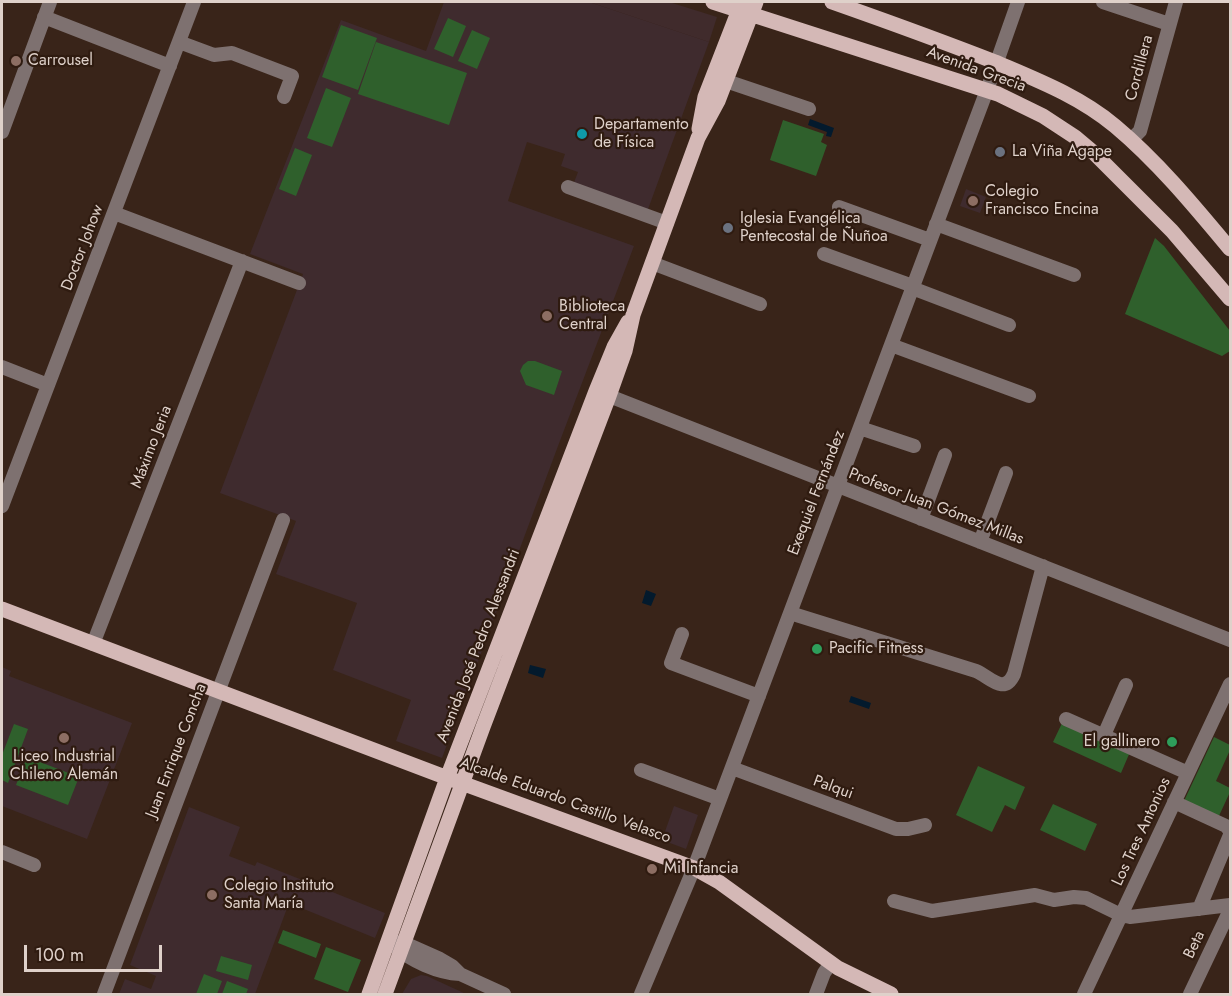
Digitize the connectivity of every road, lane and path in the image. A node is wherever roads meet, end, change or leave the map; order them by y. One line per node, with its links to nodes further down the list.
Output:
1 (50, 2): 9 (street)
2 (194, 2): 11 (street, Doctor Johow)
3 (713, 2): 8 (main road, Avenida Grecia)
4 (832, 2): 12 (main road, Avenida Grecia)
5 (1103, 2): 10 (street)
6 (1176, 2): 10 (street, Cordillera)
7 (1014, 3): 12 (street, Exequiel Fernández)
8 (747, 7): 14 (main road, Avenida José Pedro Alessandri); 15 (main road, Avenida Grecia); 19 (main road, Avenida José Pedro Alessandri)
9 (44, 17): 13 (street); 18 (street)
10 (1169, 24): 20 (street, Cordillera)
11 (179, 42): 13 (street, Doctor Johow); 16 (street)
12 (996, 63): 15 (street, Exequiel Fernández); 20 (main road, Avenida Grecia)
13 (170, 66): 23 (street, Doctor Johow)
14 (726, 81): 17 (street); 19 (main road, Avenida José Pedro Alessandri)
15 (987, 90): 25 (street, Exequiel Fernández); 34 (main road, Avenida Grecia)
16 (284, 97)
17 (809, 109)
18 (2, 132)
19 (698, 138): 24 (main road, Avenida José Pedro Alessandri)
20 (1131, 140): 27 (main road, Avenida Grecia)
21 (568, 187): 24 (street)
22 (839, 207): 26 (street)
23 (114, 213): 29 (street); 39 (street, Doctor Johow)
24 (667, 223): 30 (main road, Avenida José Pedro Alessandri)
25 (936, 224): 26 (street, Exequiel Fernández); 31 (street)
26 (930, 240): 33 (street, Exequiel Fernández)
27 (1230, 249)
28 (824, 254): 33 (street)
29 (242, 261): 32 (street); 56 (street, Máximo Jeria)
30 (652, 263): 35 (street); 40 (main road, Avenida José Pedro Alessandri)
31 (1074, 274)
32 (299, 283)
33 (913, 287): 36 (street); 37 (street, Exequiel Fernández)
34 (1230, 299)
35 (760, 304)
36 (1008, 325)
37 (891, 345): 41 (street); 42 (street, Exequiel Fernández)
38 (2, 367): 39 (street)
39 (48, 385): 47 (street, Doctor Johow)
40 (602, 394): 46 (street, Profesor Juan Gómez Millas); 67 (main road, Avenida José Pedro Alessandri); 68 (main road, Avenida José Pedro Alessandri)
41 (1029, 396)
42 (860, 428): 43 (street); 46 (street, Exequiel Fernández)
43 (914, 446)
44 (945, 455): 48 (street)
45 (1006, 473): 50 (street)
46 (837, 487): 48 (street, Profesor Juan Gómez Millas); 53 (street, Exequiel Fernández)
47 (2, 506)
48 (921, 519): 50 (street, Profesor Juan Gómez Millas)
49 (284, 520): 59 (street, Juan Enrique Concha)
50 (980, 542): 51 (street, Profesor Juan Gómez Millas)
51 (1043, 566): 53 (street); 55 (street, Profesor Juan Gómez Millas)
52 (2, 609): 56 (main road, Alcalde Eduardo Castillo Velasco)
53 (790, 613): 60 (street, Exequiel Fernández)
54 (682, 634): 60 (street)
55 (1230, 640)
56 (93, 644): 59 (main road, Alcalde Eduardo Castillo Velasco)
57 (1230, 684): 61 (street, Los Tres Antonios)
58 (1126, 685): 63 (street)
59 (217, 691): 67 (main road, Alcalde Eduardo Castillo Velasco); 83 (street, Juan Enrique Concha)
60 (759, 696): 64 (street, Exequiel Fernández)
61 (1224, 714): 66 (street, Los Tres Antonios)
62 (1066, 719): 63 (street)
63 (1104, 735): 66 (street)
64 (732, 768): 69 (street, Exequiel Fernández); 71 (street, Palqui)
65 (641, 770): 69 (street)
66 (1188, 773): 70 (street, Los Tres Antonios)
67 (447, 777): 68 (main road, Alcalde Eduardo Castillo Velasco); 81 (main road, Avenida José Pedro Alessandri)
68 (462, 783): 75 (main road, Alcalde Eduardo Castillo Velasco); 81 (main road, Avenida José Pedro Alessandri)
69 (720, 799): 75 (street, Exequiel Fernández)
70 (1174, 802): 72 (street); 80 (street, Los Tres Antonios)
71 (925, 825)
72 (1230, 833): 78 (street)
73 (2, 852): 74 (street)
74 (34, 865)
75 (694, 868): 82 (main road, Alcalde Eduardo Castillo Velasco); 87 (street, Exequiel Fernández)
76 (894, 901): 80 (street)
77 (1230, 905): 78 (street)
78 (1199, 909): 80 (street)
79 (1230, 910): 91 (street, Beta)
80 (1121, 915): 90 (street, Los Tres Antonios)
81 (398, 945): 84 (main road, Avenida José Pedro Alessandri); 85 (main road, Avenida José Pedro Alessandri); 86 (street)
82 (831, 963): 88 (street); 89 (main road, Alcalde Eduardo Castillo Velasco)
83 (104, 994)
84 (369, 994)
85 (385, 994)
86 (504, 994)
87 (641, 994)
88 (816, 994)
89 (891, 994)
90 (1084, 994)
91 (1190, 994)

